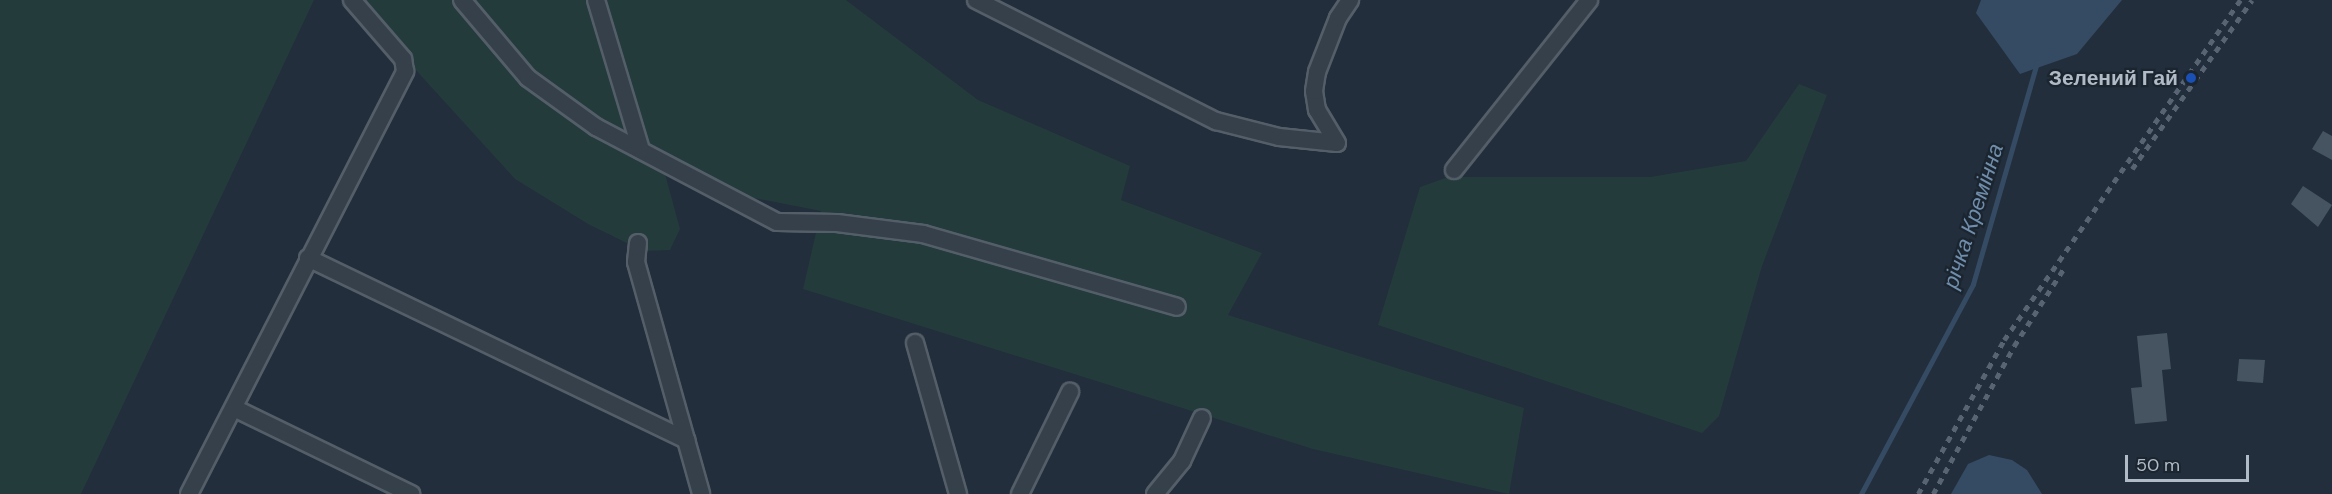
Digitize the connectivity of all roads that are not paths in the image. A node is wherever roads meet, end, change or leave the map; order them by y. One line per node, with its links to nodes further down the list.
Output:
1 (352, 0): 10 (street)
2 (462, 0): 7 (street)
3 (596, 0): 7 (street)
4 (976, 0): 5 (street)
5 (1350, 0)
6 (1589, 0): 8 (street)
7 (641, 150): 11 (street)
8 (1454, 170)
9 (638, 243): 16 (street)
10 (308, 258): 14 (street); 16 (street)
11 (1177, 307)
12 (915, 344): 20 (street)
13 (1070, 392): 21 (street)
14 (236, 409): 17 (street); 18 (street)
15 (1202, 418): 22 (street)
16 (686, 440): 19 (street)
17 (189, 494)
18 (411, 494)
19 (701, 494)
20 (958, 494)
21 (1020, 494)
22 (1155, 494)

